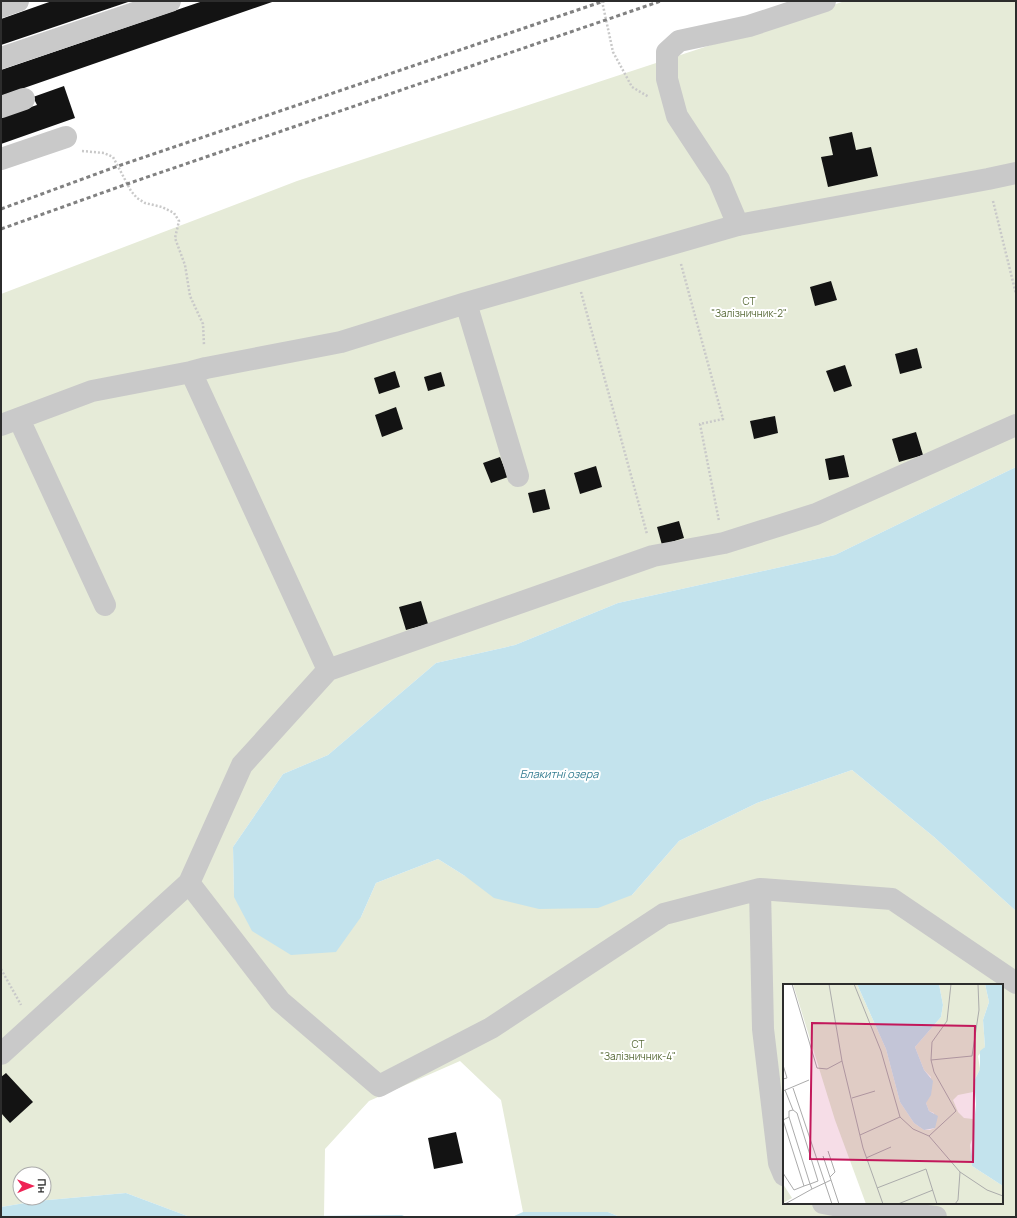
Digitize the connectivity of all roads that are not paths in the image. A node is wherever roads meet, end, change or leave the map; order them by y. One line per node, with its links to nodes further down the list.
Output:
1 (18, 1): 4 (lane)
2 (170, 1): 5 (lane)
3 (825, 1): 11 (lane)
4 (1, 6)
5 (1, 58)
6 (24, 99): 7 (lane)
7 (1, 107)
8 (66, 137): 9 (lane)
9 (1, 159)
10 (1016, 172): 11 (lane)
11 (738, 225): 12 (lane)
12 (466, 302): 13 (lane); 16 (lane)
13 (198, 370): 14 (lane); 18 (lane)
14 (10, 422): 17 (lane)
15 (1016, 425): 18 (lane)
16 (518, 476)
17 (105, 604)
18 (328, 670): 19 (lane)
19 (189, 883): 20 (lane); 22 (lane)
20 (760, 889): 21 (lane); 23 (lane)
21 (1016, 983)
22 (1, 1054)
23 (783, 1173)
24 (828, 1204): 25 (lane)
25 (936, 1217)

